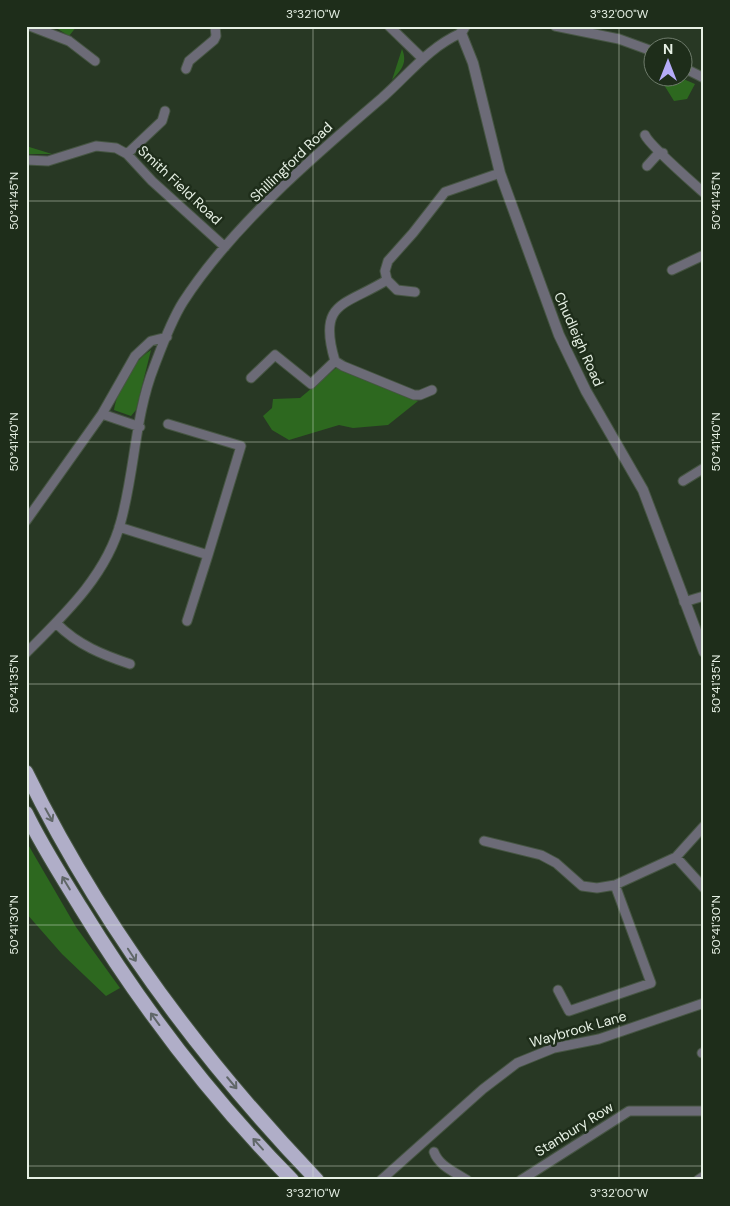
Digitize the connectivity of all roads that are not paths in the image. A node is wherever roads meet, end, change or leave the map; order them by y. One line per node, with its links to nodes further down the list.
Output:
1 (30, 26): 9 (street)
2 (215, 26): 10 (street)
3 (390, 26): 8 (street)
4 (555, 26): 5 (street)
5 (572, 28): 7 (street)
6 (463, 29): 8 (street, Shillingford Road); 19 (street, Chudleigh Road)
7 (642, 47)
8 (423, 59): 21 (street, Shillingford Road)
9 (94, 61)
10 (186, 69)
11 (692, 72): 12 (street)
12 (704, 78)
13 (165, 111): 16 (street)
14 (645, 135): 15 (street)
15 (662, 153): 18 (street); 20 (street)
16 (127, 154): 17 (street, Smith Field Road); 21 (street, Smith Field Road)
17 (26, 160)
18 (647, 166)
19 (500, 173): 24 (street); 39 (street, Chudleigh Road)
20 (704, 193)
21 (225, 247): 26 (street, Shillingford Road)
22 (704, 255): 23 (street)
23 (672, 270)
24 (387, 280): 25 (street); 27 (street)
25 (415, 292)
26 (167, 337): 30 (street); 32 (street, Shillingford Road)
27 (336, 361): 28 (street); 29 (street)
28 (251, 378)
29 (432, 390)
30 (102, 414): 32 (street); 35 (street)
31 (168, 424): 37 (street)
32 (140, 426): 36 (street, Shillingford Road)
33 (704, 468): 34 (street)
34 (683, 481)
35 (26, 521)
36 (119, 527): 37 (street); 41 (street, Shillingford Road)
37 (208, 555): 40 (street)
38 (704, 596): 39 (street)
39 (684, 602): 42 (street, Chudleigh Road)
40 (187, 621)
41 (57, 624): 43 (street, Shillingford Road); 44 (street)
42 (704, 652)
43 (26, 653)
44 (130, 664)
45 (26, 772): 58 (highway, one-way to 58)
46 (26, 813): 57 (highway, one-way to 46)
47 (704, 826): 49 (street)
48 (484, 841): 50 (street)
49 (676, 856): 50 (street); 51 (street)
50 (614, 885): 52 (street)
51 (704, 888)
52 (558, 990)
53 (704, 1003): 59 (street, Waybrook Lane)
54 (704, 1111): 61 (street, Stanbury Row)
55 (434, 1152): 60 (street)
56 (704, 1176): 62 (street)
57 (292, 1180)
58 (317, 1180)
59 (380, 1180)
60 (468, 1180)
61 (521, 1180)
62 (698, 1180)

